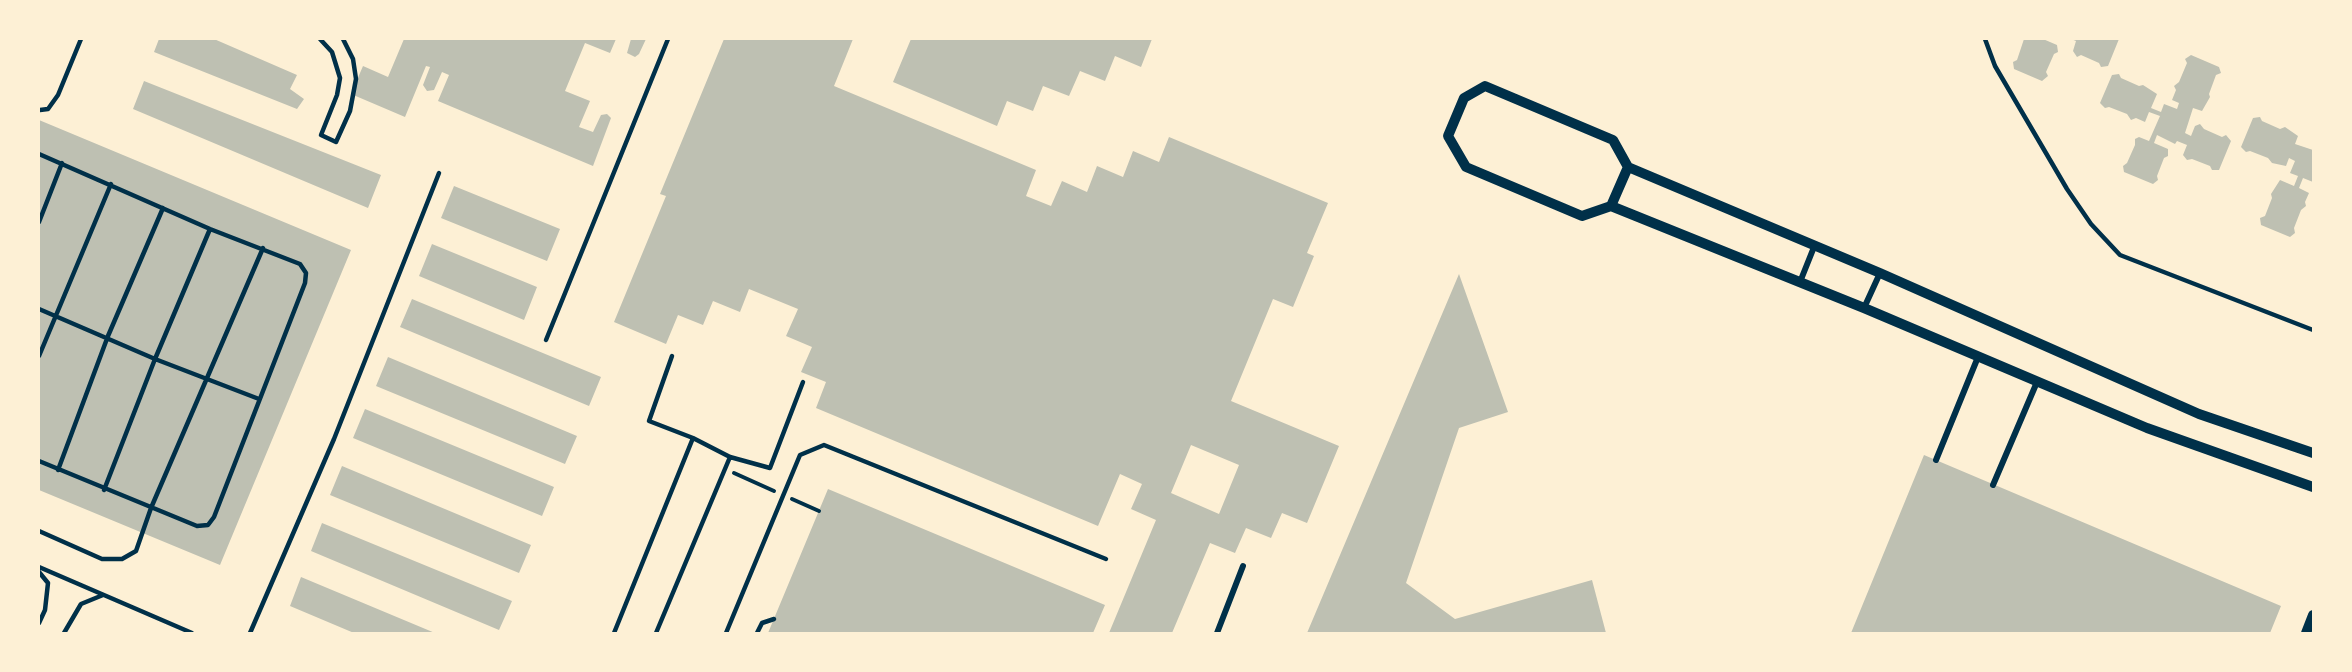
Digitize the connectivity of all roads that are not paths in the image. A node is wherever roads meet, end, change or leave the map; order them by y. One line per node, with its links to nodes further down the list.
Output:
1 (81, 39): 6 (lane)
2 (320, 39): 3 (lane)
3 (343, 39)
4 (668, 39): 25 (lane)
5 (1985, 39): 23 (lane)
6 (40, 110)
7 (39, 154): 8 (lane)
8 (62, 163): 11 (lane); 14 (lane)
9 (1628, 167): 12 (street); 12 (street); 16 (street)
10 (439, 173): 55 (lane)
11 (111, 184): 13 (lane); 22 (lane)
12 (1611, 206): 19 (street)
13 (163, 208): 15 (lane); 24 (lane)
14 (39, 222)
15 (210, 229): 17 (lane); 29 (lane)
16 (1814, 247): 18 (street); 19 (street)
17 (263, 248): 30 (lane); 33 (lane)
18 (1880, 273): 20 (street); 35 (street)
19 (1800, 282): 20 (street)
20 (1864, 308): 28 (street)
21 (39, 309): 22 (lane)
22 (55, 316): 24 (lane); 26 (lane)
23 (2313, 330)
24 (108, 336): 29 (lane); 39 (lane)
25 (546, 340)
26 (39, 356)
27 (672, 356): 34 (lane)
28 (1978, 357): 31 (street); 37 (street)
29 (155, 359): 30 (lane); 42 (lane)
30 (209, 380): 33 (lane); 43 (lane)
31 (2037, 381): 40 (street); 41 (street)
32 (803, 382): 36 (lane)
33 (259, 399): 43 (lane)
34 (693, 438): 36 (lane); 56 (lane)
35 (2313, 453)
36 (730, 458): 57 (lane)
37 (1936, 460)
38 (39, 461): 39 (lane)
39 (58, 470): 42 (lane)
40 (1993, 484)
41 (2313, 487)
42 (104, 490): 43 (lane)
43 (151, 508): 44 (lane)
44 (39, 531)
45 (1106, 559): 58 (lane)
46 (1243, 566): 60 (street)
47 (39, 567): 49 (lane)
48 (39, 572): 52 (lane)
49 (104, 595): 53 (lane); 54 (lane)
50 (2313, 615): 61 (street)
51 (774, 619): 59 (lane)
52 (39, 622)
53 (64, 633)
54 (192, 633)
55 (250, 633)
56 (614, 633)
57 (656, 633)
58 (726, 633)
59 (757, 633)
60 (1217, 633)
61 (2306, 633)

